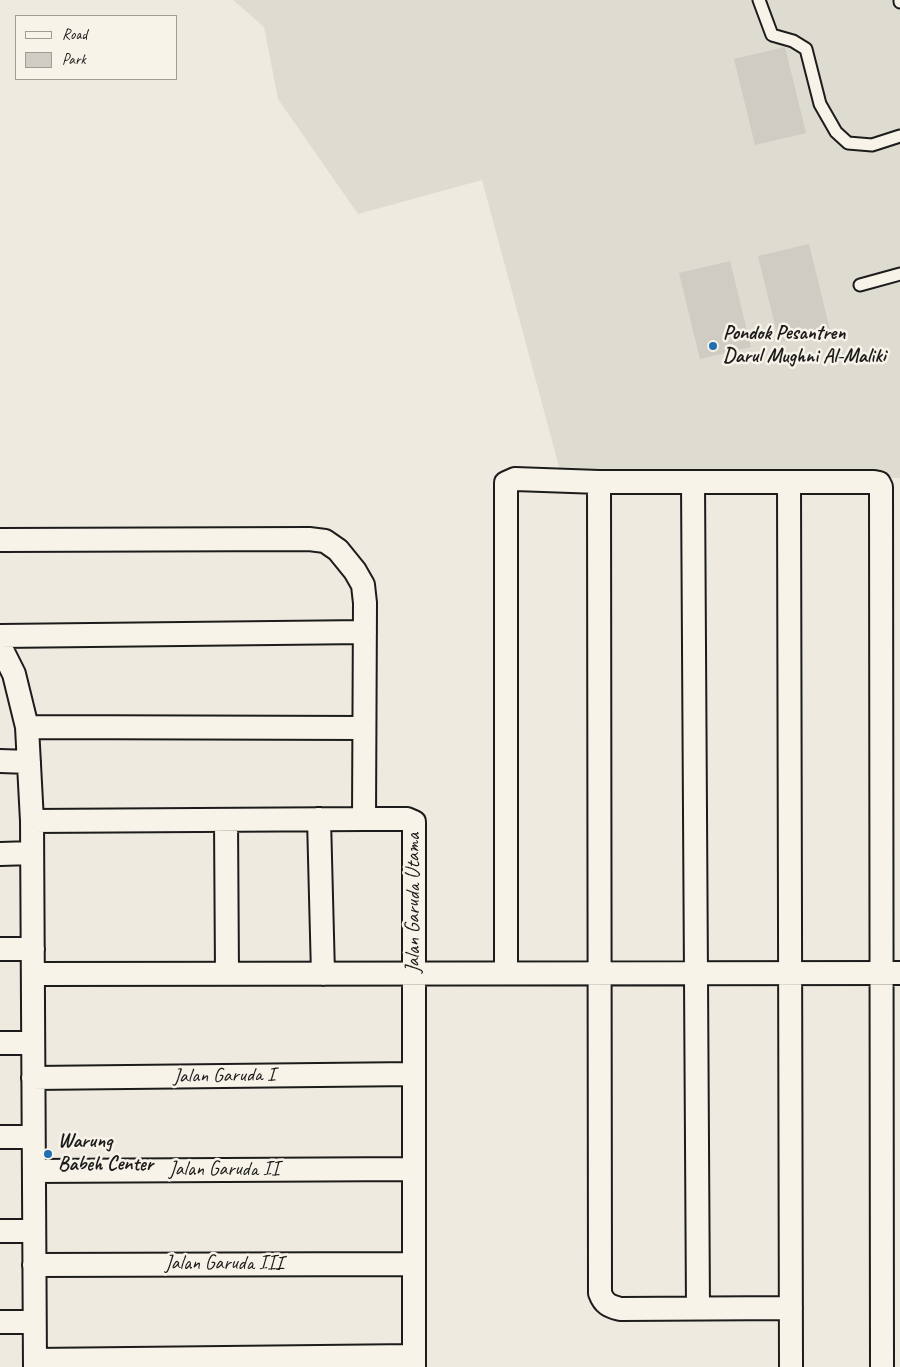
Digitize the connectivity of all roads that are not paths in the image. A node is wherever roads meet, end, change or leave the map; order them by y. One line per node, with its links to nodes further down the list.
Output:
1 (758, 0): 2 (lane)
2 (900, 136)
3 (900, 274): 4 (lane)
4 (860, 285)
5 (599, 482): 6 (street); 25 (street); 26 (street)
6 (693, 482): 7 (street); 27 (street)
7 (789, 482): 9 (street); 28 (street)
8 (0, 540): 10 (street)
9 (890, 601): 29 (street)
10 (365, 632): 11 (street); 14 (street)
11 (0, 636)
12 (0, 646): 13 (street)
13 (27, 728): 14 (street); 16 (street)
14 (364, 728): 18 (street)
15 (0, 761): 16 (street)
16 (29, 762): 20 (street)
17 (319, 819): 18 (street, Jalan Garuda Utama); 19 (street, Jalan Garuda Utama); 32 (street)
18 (364, 819): 33 (street, Jalan Garuda Utama)
19 (226, 820): 20 (street, Jalan Garuda Utama); 31 (street)
20 (32, 821): 21 (street)
21 (32, 853): 22 (street); 24 (street)
22 (0, 854)
23 (0, 948): 24 (street)
24 (33, 949): 30 (street)
25 (506, 973): 26 (street); 33 (street)
26 (600, 973): 27 (street); 46 (street)
27 (696, 973): 28 (street); 46 (street)
28 (790, 973): 29 (street); 47 (street)
29 (891, 973): 53 (street)
30 (33, 974): 31 (street); 35 (street)
31 (227, 974): 32 (street)
32 (323, 974): 33 (street)
33 (414, 974): 36 (street, Jalan Garuda Utama)
34 (0, 1043): 35 (street)
35 (33, 1043): 37 (street)
36 (414, 1074): 37 (street, Jalan Garuda I); 41 (street, Jalan Garuda Utama)
37 (33, 1078): 39 (street)
38 (0, 1137): 39 (street)
39 (33, 1137): 40 (street)
40 (34, 1170): 41 (street, Jalan Garuda II); 43 (street)
41 (414, 1170): 44 (street, Jalan Garuda Utama)
42 (0, 1231): 43 (street)
43 (34, 1231): 45 (street)
44 (414, 1264): 45 (street, Jalan Garuda III); 50 (street, Jalan Garuda Utama)
45 (34, 1265): 49 (street)
46 (698, 1308): 47 (street)
47 (791, 1308): 52 (street)
48 (0, 1322): 49 (street)
49 (34, 1322): 51 (street)
50 (414, 1362): 51 (street)
51 (35, 1363)
52 (791, 1367)
53 (882, 1367)

